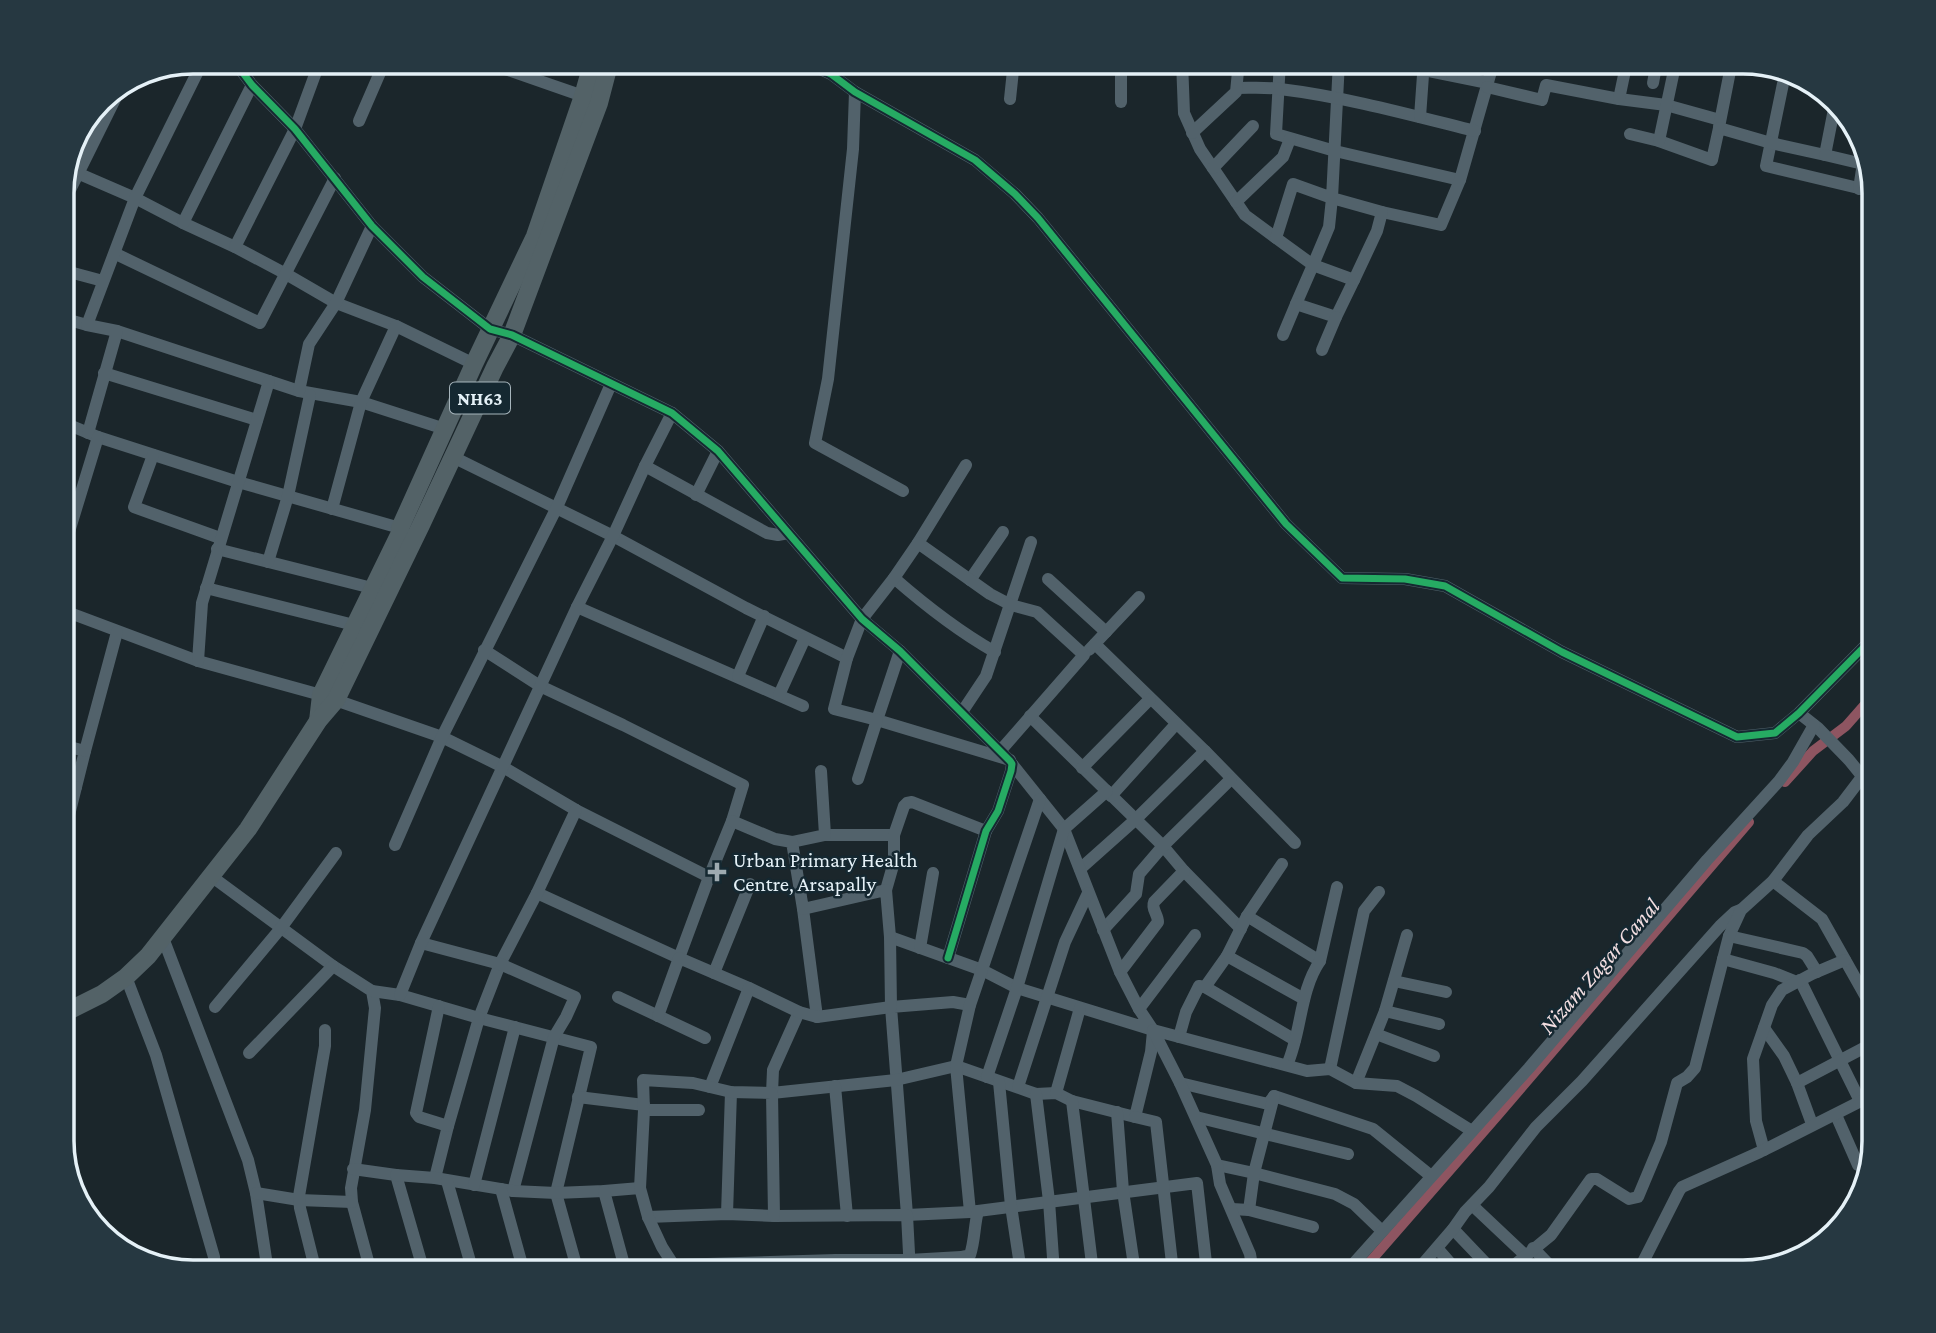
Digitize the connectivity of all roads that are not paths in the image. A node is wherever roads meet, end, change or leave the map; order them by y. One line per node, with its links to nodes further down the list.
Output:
1 (196, 74): 59 (street)
2 (244, 74): 25 (street)
3 (315, 74): 42 (street)
4 (379, 74): 39 (street)
5 (520, 74): 30 (street)
6 (589, 74): 30 (highway, NH63)
7 (607, 74): 81 (highway, NH63)
8 (831, 74): 29 (street)
9 (1013, 74): 31 (street)
10 (1121, 74): 34 (street)
11 (1182, 74): 44 (street)
12 (1238, 74): 27 (street)
13 (1279, 74): 28 (street)
14 (1338, 74): 32 (street)
15 (1423, 74): 37 (street)
16 (1449, 74): 22 (street)
17 (1490, 74): 26 (street)
18 (1624, 74): 33 (street)
19 (1655, 74): 24 (street)
20 (1673, 74): 35 (street)
21 (1729, 74): 40 (street)
22 (1452, 75): 26 (street)
23 (1784, 81): 48 (street)
24 (1653, 83)
25 (252, 85): 42 (street); 63 (street)
26 (1487, 85): 33 (street); 43 (street)
27 (1237, 88): 28 (street); 44 (street)
28 (1278, 89): 32 (street); 46 (street)
29 (855, 92): 101 (street); 145 (street)
30 (583, 96): 79 (highway, NH63)
31 (1010, 99)
32 (1337, 99): 37 (street); 49 (street)
33 (1619, 99): 35 (street)
34 (1121, 102)
35 (1667, 105): 40 (street); 47 (street)
36 (1833, 114): 50 (street)
37 (1420, 117): 43 (street)
38 (98, 121): 51 (street)
39 (359, 121)
40 (1719, 124): 47 (street); 48 (street)
41 (1253, 126): 53 (street)
42 (295, 130): 55 (street); 66 (street)
43 (1475, 131): 57 (street)
44 (1192, 134): 53 (street)
45 (1630, 134): 47 (street)
46 (1290, 139): 49 (street); 61 (street)
47 (1658, 141)
48 (1771, 143): 50 (street); 58 (street)
49 (1335, 151): 57 (street); 60 (street)
50 (1825, 155): 52 (street)
51 (78, 163)
52 (1858, 163)
53 (1213, 168): 61 (street)
54 (76, 172): 59 (street)
55 (335, 178): 64 (street); 70 (street)
56 (1861, 178): 58 (street)
57 (1460, 180): 62 (street)
58 (1859, 189)
59 (135, 198): 63 (street); 67 (street)
60 (1332, 198): 62 (street); 65 (street); 68 (street)
61 (1236, 202): 65 (street)
62 (1382, 212): 71 (street)
63 (183, 223): 66 (street)
64 (372, 226): 73 (street); 79 (street)
65 (1276, 238): 68 (street)
66 (235, 247): 70 (street)
67 (116, 254): 70 (street); 72 (street)
68 (1312, 265): 71 (street); 74 (street)
69 (74, 273): 72 (street)
70 (286, 274): 73 (street)
71 (1354, 280): 75 (street)
72 (103, 281): 77 (street)
73 (336, 303): 78 (street); 88 (street)
74 (1296, 304): 75 (street); 82 (street)
75 (1336, 317): 83 (street)
76 (74, 322): 77 (street)
77 (87, 325): 80 (street)
78 (396, 326): 84 (street); 89 (street)
79 (490, 329): 81 (street); 84 (highway, NH63)
80 (117, 331): 85 (street); 86 (street)
81 (512, 335): 87 (street); 97 (highway, NH63)
82 (1283, 335)
83 (1322, 350)
84 (474, 364): 93 (highway, NH63)
85 (104, 373): 91 (street); 94 (street)
86 (269, 381): 88 (street); 91 (street)
87 (611, 384): 90 (street); 104 (street)
88 (304, 393): 89 (street); 103 (street)
89 (361, 402): 93 (street); 105 (street)
90 (672, 413): 95 (street); 99 (street)
91 (257, 420): 100 (street)
92 (74, 427): 94 (street)
93 (444, 429): 107 (highway, NH63)
94 (93, 435): 96 (street); 106 (street)
95 (718, 451): 102 (street); 109 (street)
96 (153, 455): 100 (street); 113 (street)
97 (453, 457): 104 (street); 141 (highway, NH63)
98 (966, 465): 112 (street)
99 (645, 466): 102 (street); 110 (street)
100 (238, 482): 103 (street); 113 (street)
101 (903, 491)
102 (696, 495): 109 (street)
103 (288, 496): 105 (street); 114 (street)
104 (556, 507): 110 (street); 132 (street)
105 (332, 509): 107 (street)
106 (74, 510)
107 (400, 528): 118 (highway, NH63)
108 (1003, 532): 117 (street)
109 (788, 533): 125 (street)
110 (613, 536): 122 (street); 124 (street)
111 (1031, 542): 121 (street)
112 (918, 543): 115 (street); 117 (street)
113 (219, 544): 114 (street); 119 (street)
114 (268, 562): 118 (street)
115 (894, 578): 125 (street); 134 (street)
116 (1048, 579): 128 (street)
117 (971, 580): 121 (street)
118 (372, 587): 126 (highway, NH63)
119 (206, 588): 126 (street); 137 (street)
120 (1139, 597): 128 (street)
121 (1011, 605): 134 (street); 135 (street)
122 (577, 607): 138 (street); 139 (street)
123 (74, 615): 127 (street)
124 (764, 616): 129 (street); 138 (street)
125 (862, 619): 133 (street); 136 (street)
126 (354, 625): 141 (highway, NH63)
127 (117, 632): 137 (street); 152 (street)
128 (1106, 632): 130 (street)
129 (805, 638): 136 (street); 140 (street)
130 (1095, 644): 135 (street); 142 (street)
131 (1862, 649): 145 (street)
132 (484, 650): 139 (street); 150 (street)
133 (900, 651): 144 (street); 147 (street)
134 (995, 652): 144 (street)
135 (1084, 655): 146 (street)
136 (848, 658): 147 (street)
137 (198, 661): 141 (street)
138 (737, 676): 140 (street)
139 (540, 686): 155 (street); 167 (street)
140 (779, 695): 143 (street)
141 (328, 697): 150 (street); 181 (highway, NH63)
142 (1150, 699): 148 (street); 156 (street)
143 (803, 706)
144 (962, 712): 154 (street)
145 (1799, 713): 149 (street)
146 (1030, 716): 154 (street); 156 (street)
147 (877, 720): 154 (street); 159 (street)
148 (1176, 724): 153 (street); 163 (street)
149 (1816, 727): 158 (street); 282 (street)
150 (442, 737): 155 (street); 174 (street)
151 (74, 748): 152 (street)
152 (85, 751): 161 (street)
153 (1205, 751): 160 (street); 166 (street)
154 (1008, 758): 164 (street); 169 (street)
155 (503, 767): 165 (street); 201 (street)
156 (1082, 768): 163 (street)
157 (821, 771): 170 (street)
158 (1862, 778): 183 (street)
159 (858, 779)
160 (1231, 779): 173 (street); 175 (street)
161 (76, 787): 162 (street)
162 (74, 793)
163 (1109, 793): 166 (street); 168 (street)
164 (1040, 799): 168 (street); 211 (street)
165 (576, 810): 182 (street); 189 (street)
166 (1135, 820): 175 (street); 178 (street)
167 (732, 821): 172 (street); 182 (street)
168 (1064, 829): 178 (street); 220 (street)
169 (986, 831): 171 (street); 205 (street)
170 (825, 835): 171 (street); 172 (street)
171 (894, 835): 186 (street)
172 (792, 842): 190 (street)
173 (1295, 843)
174 (395, 845)
175 (1163, 846): 179 (street); 195 (street)
176 (335, 853): 193 (street)
177 (1282, 863): 192 (street)
178 (1080, 869): 187 (street)
179 (1184, 871): 194 (street); 212 (street)
180 (933, 873): 202 (street)
181 (211, 876): 193 (street); 200 (highway, NH63)
182 (709, 877): 204 (street)
183 (1773, 881): 191 (street); 207 (street)
184 (750, 884): 214 (street)
185 (1337, 887): 208 (street)
186 (886, 890): 190 (street); 199 (street)
187 (1088, 892): 195 (street); 226 (street)
188 (1379, 892): 256 (street)
189 (537, 893): 204 (street); 209 (street)
190 (803, 909): 238 (street)
191 (1741, 910): 198 (street); 305 (street)
192 (1247, 916): 194 (street); 208 (street)
193 (281, 928): 210 (street); 230 (street)
194 (1241, 929): 203 (street)
195 (1103, 930): 212 (street)
196 (1195, 935): 234 (street)
197 (1407, 935): 216 (street)
198 (1729, 936): 206 (street); 213 (street)
199 (890, 937): 202 (street); 231 (street)
200 (163, 938): 215 (highway, NH63); 299 (street)
201 (421, 943): 209 (street); 224 (street)
202 (920, 948): 205 (street)
203 (1227, 956): 218 (street); 227 (street)
204 (679, 958): 214 (street); 237 (street)
205 (948, 958): 211 (street)
206 (1723, 959): 217 (street); 319 (street)
207 (1845, 960): 213 (street); 221 (street)
208 (1320, 961): 227 (street)
209 (500, 964): 239 (street); 246 (street)
210 (333, 966): 222 (street); 251 (street)
211 (982, 970): 220 (street); 228 (street)
212 (1120, 972): 234 (street)
213 (1817, 972): 217 (street)
214 (714, 973): 219 (street)
215 (126, 977): 232 (highway, NH63); 320 (street)
216 (1394, 981): 223 (street); 235 (street)
217 (1799, 981): 242 (street); 253 (street)
218 (1205, 987): 247 (street); 249 (street)
219 (748, 988): 236 (street); 264 (street)
220 (1017, 988): 226 (street); 257 (street)
221 (1862, 990)
222 (372, 991): 224 (street); 288 (street)
223 (1446, 992)
224 (400, 995): 229 (street)
225 (618, 997): 237 (street)
226 (1048, 998): 233 (street); 265 (street)
227 (1304, 999): 249 (street)
228 (970, 1005): 231 (street); 255 (street)
229 (439, 1006): 239 (street); 281 (street)
230 (215, 1007)
231 (891, 1007): 238 (street); 258 (street)
232 (74, 1008)
233 (1080, 1008): 244 (street); 268 (street)
234 (1139, 1009): 244 (street)
235 (1385, 1011): 240 (street); 245 (street)
236 (799, 1012): 238 (street); 267 (street)
237 (658, 1016): 248 (street)
238 (817, 1017)
239 (479, 1018): 241 (street); 281 (street)
240 (1440, 1024)
241 (515, 1027): 246 (street); 293 (street)
242 (1764, 1028): 262 (street); 284 (street)
243 (325, 1030): 302 (street)
244 (1153, 1030): 247 (street); 260 (street); 279 (street)
245 (1376, 1034): 252 (street); 261 (street)
246 (554, 1037): 271 (street); 296 (street)
247 (1179, 1037): 254 (street)
248 (705, 1038)
249 (1295, 1040): 254 (street)
250 (1862, 1049): 253 (street)
251 (248, 1053)
252 (1434, 1056)
253 (1841, 1061): 262 (street); 273 (street)
254 (1287, 1065): 256 (street)
255 (956, 1066): 257 (street); 258 (street); 309 (street)
256 (1331, 1069): 261 (street)
257 (986, 1077): 259 (street)
258 (895, 1080): 263 (street); 311 (street)
259 (999, 1082): 265 (street); 306 (street)
260 (1180, 1083): 270 (street); 278 (street)
261 (1356, 1083): 282 (street)
262 (1797, 1083): 280 (street)
263 (835, 1086): 267 (street); 313 (street)
264 (710, 1087): 266 (street); 274 (street)
265 (1018, 1087): 269 (street)
266 (731, 1092): 267 (street); 310 (street)
267 (772, 1093): 312 (street)
268 (1056, 1093): 269 (street); 272 (street)
269 (1036, 1094): 303 (street)
270 (1274, 1096): 283 (street); 291 (street)
271 (578, 1097): 274 (street); 300 (street)
272 (1072, 1101): 276 (street); 301 (street)
273 (1860, 1101): 277 (street)
274 (644, 1107): 275 (street); 295 (street)
275 (699, 1110)
276 (1117, 1112): 279 (street); 298 (street)
277 (1836, 1115): 280 (street); 287 (street)
278 (1196, 1117): 283 (street); 286 (street)
279 (1135, 1118): 294 (street)
280 (1812, 1124): 284 (street)
281 (448, 1126): 292 (street)
282 (1472, 1131): 291 (street)
283 (1264, 1133): 285 (street); 289 (street)
284 (1763, 1150): 345 (street)
285 (1348, 1154)
286 (1217, 1166): 289 (street); 307 (street)
287 (1858, 1166)
288 (353, 1169): 290 (street); 304 (street)
289 (1254, 1172): 308 (street); 317 (street)
290 (396, 1175): 292 (street); 324 (street)
291 (1432, 1176): 317 (street)
292 (441, 1179): 293 (street); 325 (street)
293 (474, 1185): 296 (street)
294 (1163, 1187): 298 (street); 336 (street); 337 (street)
295 (640, 1188): 297 (street); 314 (street)
296 (507, 1190): 300 (street); 326 (street)
297 (604, 1191): 300 (street); 328 (street)
298 (1123, 1191): 301 (street); 335 (street)
299 (256, 1193): 302 (street); 321 (street)
300 (556, 1193): 327 (street)
301 (1084, 1196): 303 (street); 334 (street)
302 (299, 1200): 304 (street); 322 (street)
303 (1049, 1201): 306 (street); 333 (street)
304 (352, 1202): 323 (street)
305 (1472, 1205): 316 (street); 319 (street)
306 (1011, 1206): 309 (street); 332 (street)
307 (1232, 1209): 308 (street); 338 (street)
308 (1249, 1210): 315 (street)
309 (974, 1211): 311 (street); 331 (street)
310 (727, 1214): 312 (street); 314 (street)
311 (907, 1215): 313 (street); 330 (street)
312 (774, 1216): 313 (street)
313 (847, 1216)
314 (648, 1217): 329 (street)
315 (1313, 1227)
316 (1453, 1229): 318 (street); 342 (street)
317 (1382, 1231): 339 (street)
318 (1437, 1248): 340 (street); 341 (street)
319 (1529, 1251): 343 (street); 344 (street)
320 (214, 1260)
321 (266, 1260)
322 (313, 1260)
323 (368, 1260)
324 (421, 1260)
325 (469, 1260)
326 (522, 1260)
327 (575, 1260)
328 (623, 1260)
329 (670, 1260)
330 (909, 1260)
331 (948, 1260)
332 (1019, 1260)
333 (1053, 1260)
334 (1092, 1260)
335 (1133, 1260)
336 (1172, 1260)
337 (1206, 1260)
338 (1251, 1260)
339 (1357, 1260)
340 (1428, 1260)
341 (1448, 1260)
342 (1483, 1260)
343 (1519, 1260)
344 (1541, 1260)
345 (1644, 1260)

